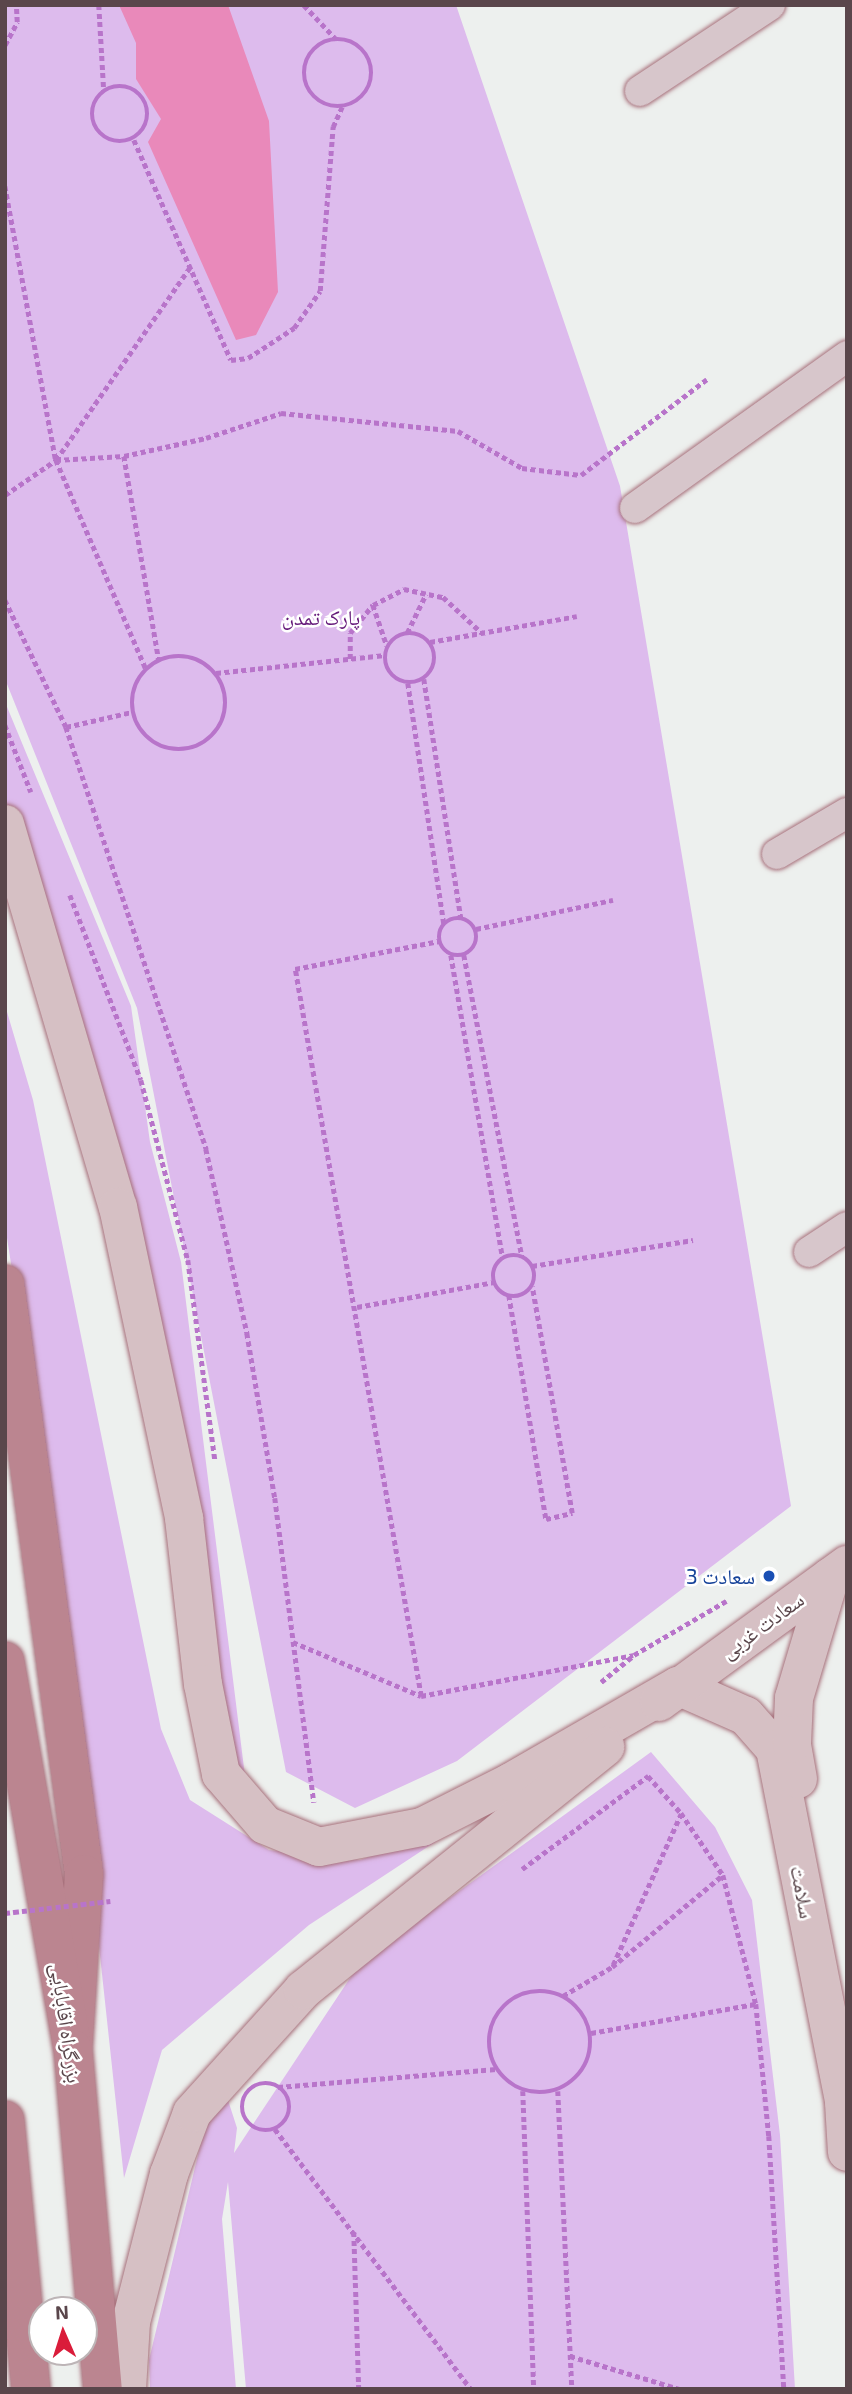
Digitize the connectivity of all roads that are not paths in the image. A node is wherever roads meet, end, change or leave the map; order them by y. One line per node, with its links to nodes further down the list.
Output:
1 (769, 5): 2 (street)
2 (640, 92)
3 (847, 356): 4 (street)
4 (635, 509)
5 (847, 813): 7 (street)
6 (5, 824): 13 (street)
7 (777, 854)
8 (847, 1227): 9 (street)
9 (809, 1252)
10 (5, 1284): 15 (highway)
11 (838, 1571): 13 (street, سعادت غربی); 14 (street, سلامت)
12 (5, 1661): 15 (highway, بزرگراه اقابابایی)
13 (678, 1686): 17 (street, سلامت); 21 (street)
14 (847, 2028)
15 (73, 2049): 20 (highway, بزرگراه اقابابایی)
16 (5, 2120): 19 (highway)
17 (847, 2152)
18 (5, 2258): 19 (highway)
19 (29, 2389)
20 (103, 2389)
21 (127, 2389)

